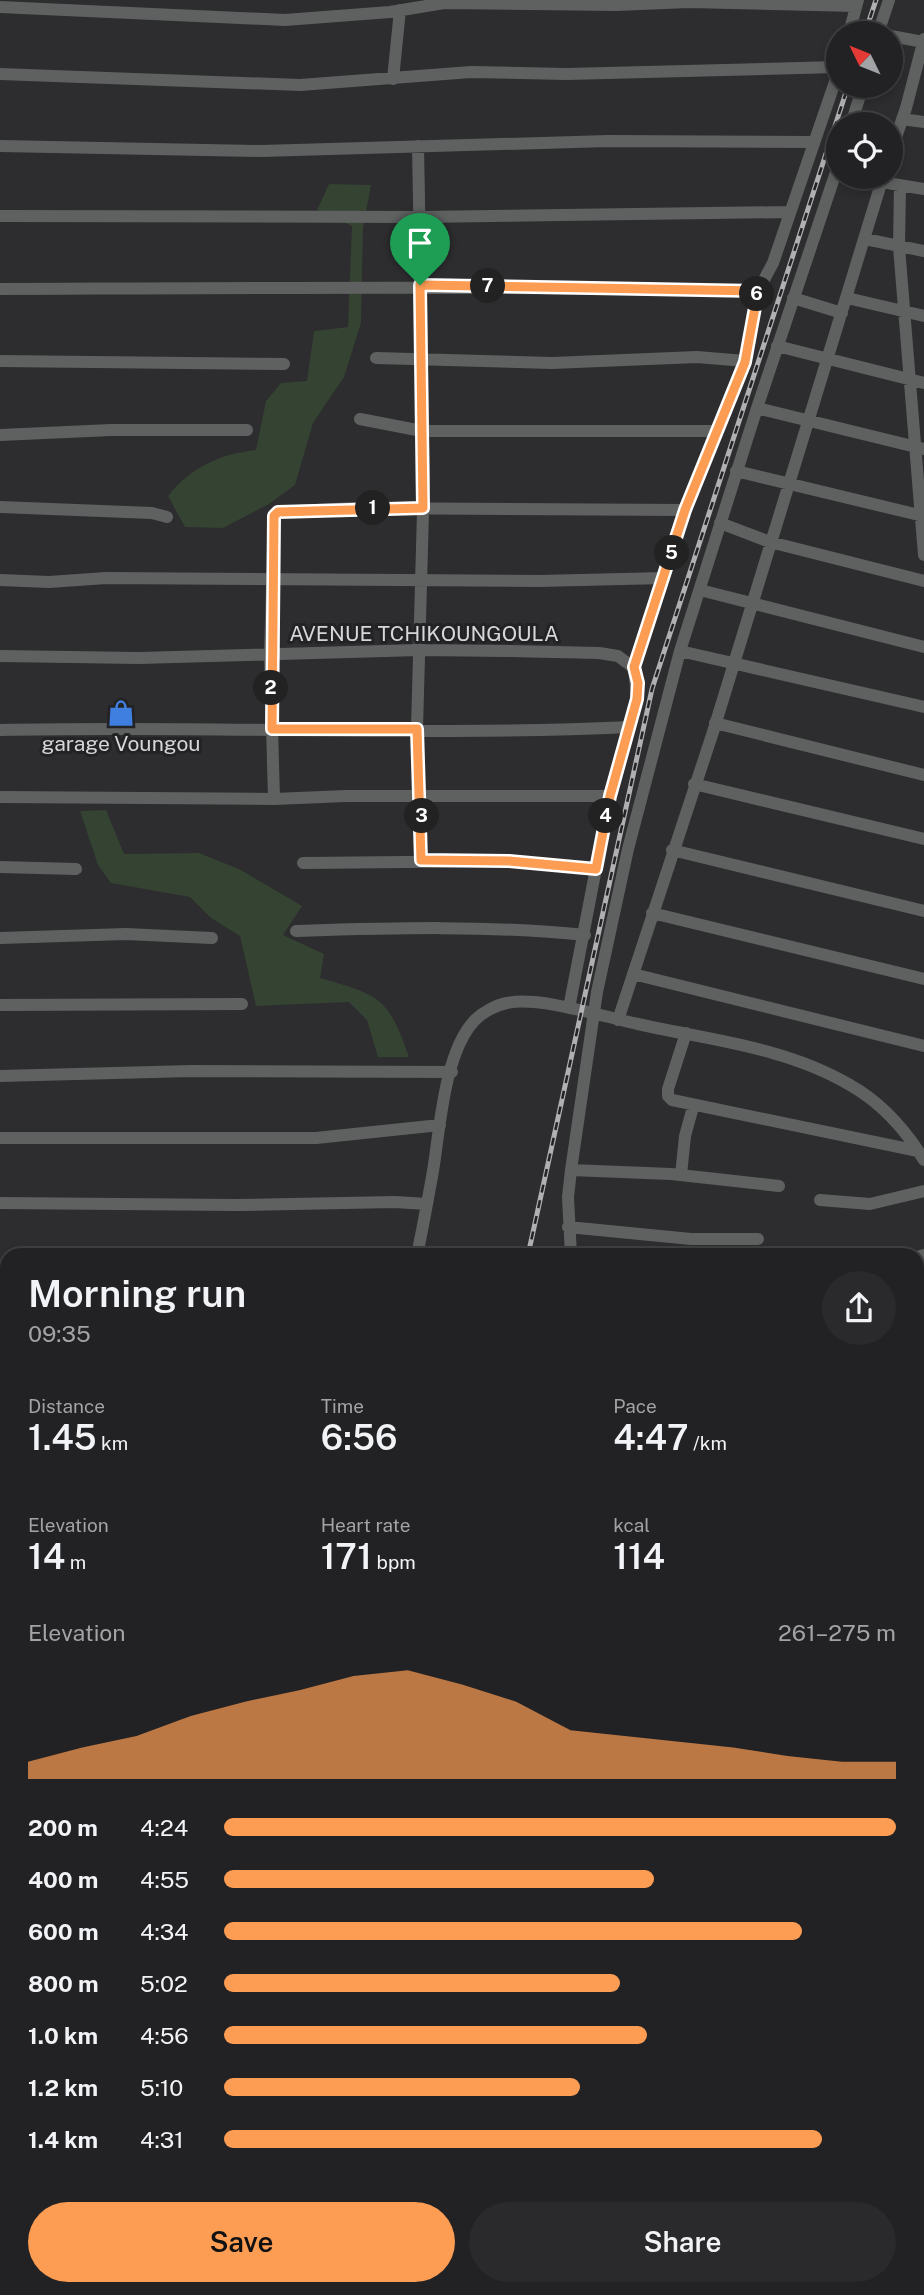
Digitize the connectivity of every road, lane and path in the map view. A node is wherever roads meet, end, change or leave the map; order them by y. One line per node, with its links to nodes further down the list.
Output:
1 (889, 0): 6 (street)
2 (857, 3): 4 (street); 5 (street)
3 (0, 7): 4 (street)
4 (392, 8): 11 (street)
5 (852, 21)
6 (882, 21)
7 (903, 38): 8 (street)
8 (924, 41): 13 (street)
9 (826, 67): 11 (street)
10 (0, 74): 11 (street)
11 (393, 79)
12 (829, 98): 16 (street)
13 (903, 115)
14 (903, 119): 15 (street)
15 (924, 122)
16 (814, 142): 18 (street); 24 (street)
17 (0, 146): 18 (street)
18 (418, 146): 26 (street)
19 (903, 186): 23 (street)
20 (831, 189): 33 (street)
21 (879, 189): 27 (street)
22 (900, 189): 28 (street)
23 (924, 189)
24 (790, 212): 26 (street); 32 (street)
25 (0, 216): 26 (street)
26 (420, 217): 30 (street)
27 (865, 239): 28 (street); 34 (street)
28 (899, 247): 29 (street); 36 (street)
29 (924, 251)
30 (420, 285): 31 (street); 32 (street); 40 (street)
31 (0, 289)
32 (758, 291): 43 (street)
33 (793, 298): 35 (street); 38 (street)
34 (847, 298): 35 (street); 36 (street)
35 (842, 313): 41 (street)
36 (906, 313): 37 (street); 45 (street)
37 (924, 316)
38 (777, 346): 41 (street); 47 (street)
39 (376, 358): 40 (street)
40 (421, 358): 43 (street); 51 (street)
41 (828, 359): 45 (street); 49 (street)
42 (0, 361): 44 (street)
43 (745, 362): 52 (street)
44 (284, 364)
45 (910, 380): 46 (street); 54 (street)
46 (924, 383)
47 (757, 408): 49 (street); 55 (street)
48 (360, 419): 51 (street)
49 (808, 421): 54 (street); 56 (street)
50 (247, 430): 53 (street)
51 (422, 431): 52 (street); 58 (street)
52 (715, 431): 59 (street)
53 (0, 435)
54 (919, 448): 60 (street)
55 (736, 471): 56 (street); 62 (street)
56 (789, 483): 60 (street); 63 (street)
57 (0, 507): 61 (street)
58 (423, 508): 59 (street); 65 (street); 68 (street)
59 (685, 510): 66 (street)
60 (921, 515): 64 (street)
61 (167, 517)
62 (720, 523): 63 (street); 70 (street)
63 (770, 542): 69 (street); 71 (street)
64 (924, 555)
65 (271, 578): 67 (street); 68 (street); 75 (street)
66 (664, 578): 68 (street); 78 (street)
67 (0, 580)
68 (420, 580): 73 (street)
69 (924, 581)
70 (700, 590): 71 (street); 74 (street)
71 (752, 604): 72 (street); 77 (street)
72 (924, 647)
73 (419, 650): 75 (street, AVENUE TCHIKOUNGOULA); 78 (street, AVENUE TCHIKOUNGOULA); 83 (street)
74 (680, 651): 77 (street); 108 (street)
75 (270, 654): 76 (street, AVENUE TCHIKOUNGOULA); 82 (street)
76 (0, 656)
77 (733, 665): 79 (street); 80 (street)
78 (634, 667): 81 (street)
79 (924, 707)
80 (715, 723): 85 (street); 86 (street)
81 (629, 727): 83 (street); 88 (street)
82 (272, 729): 83 (street); 84 (street); 90 (street)
83 (417, 729): 87 (street)
84 (0, 730)
85 (924, 775)
86 (694, 784): 91 (street); 92 (street)
87 (421, 795): 88 (street); 90 (street); 93 (street)
88 (610, 796): 97 (street)
89 (0, 797): 90 (street)
90 (274, 799)
91 (924, 839)
92 (672, 849): 98 (street); 99 (street)
93 (421, 860): 94 (street); 97 (street)
94 (303, 863)
95 (0, 867): 96 (street)
96 (76, 869)
97 (596, 869): 101 (street)
98 (924, 911)
99 (652, 914): 104 (street); 105 (street)
100 (296, 931): 101 (street)
101 (585, 935): 108 (street)
102 (0, 938): 103 (street)
103 (212, 939)
104 (633, 974): 109 (street); 111 (street)
105 (924, 979)
106 (242, 1004): 107 (street)
107 (0, 1006)
108 (582, 1012): 109 (street); 112 (street); 118 (street)
109 (618, 1020): 110 (street)
110 (686, 1033): 114 (street); 117 (street)
111 (924, 1046)
112 (452, 1072): 113 (street); 115 (street)
113 (0, 1076)
114 (694, 1107): 117 (street); 119 (street)
115 (440, 1125): 116 (street); 124 (street)
116 (0, 1138)
117 (921, 1155)
118 (571, 1170): 119 (street); 125 (street)
119 (681, 1175): 120 (street)
120 (779, 1186)
121 (924, 1191): 122 (street)
122 (820, 1200)
123 (0, 1203): 124 (street)
124 (427, 1204): 127 (street)
125 (568, 1227): 126 (street); 128 (street)
126 (758, 1239)
127 (418, 1248)
128 (570, 1248)

